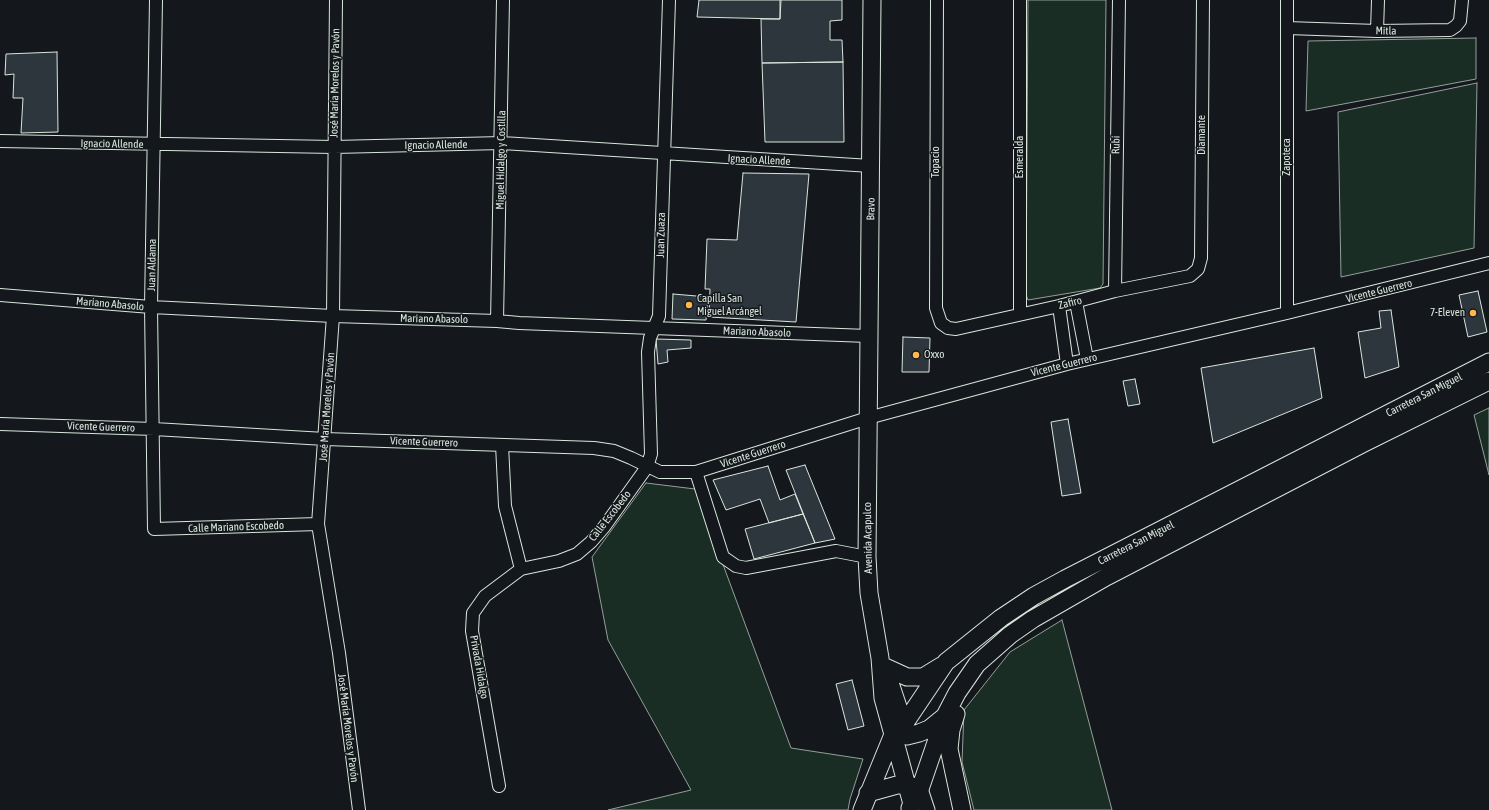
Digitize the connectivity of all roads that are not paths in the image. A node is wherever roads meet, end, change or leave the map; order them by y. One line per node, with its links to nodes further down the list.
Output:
1 (156, 0): 17 (street, Juan Aldama)
2 (336, 0): 18 (street, José María Morelos y Pavón)
3 (503, 0): 16 (street, Miguel Hidalgo y Costilla)
4 (669, 0): 19 (street, Juan Zuaza)
5 (872, 0): 20 (main road, Bravo)
6 (937, 0): 32 (street, Topacio)
7 (1020, 0): 29 (street, Esmeralda)
8 (1119, 0): 23 (street, Rubí)
9 (1203, 0): 22 (street, Diamante)
10 (1287, 0): 13 (street, Zapoteca)
11 (1378, 0): 14 (street)
12 (1462, 0): 14 (street, Mitla)
13 (1287, 28): 14 (street, Mitla); 28 (street, Zapoteca)
14 (1377, 31)
15 (0, 142): 17 (street, Ignacio Allende)
16 (502, 143): 18 (street, Ignacio Allende); 19 (street, Ignacio Allende); 31 (street, Miguel Hidalgo y Costilla)
17 (154, 144): 18 (street, Ignacio Allende); 27 (street, Juan Aldama)
18 (334, 147): 30 (street, José María Morelos y Pavón)
19 (663, 154): 20 (street, Ignacio Allende); 33 (street, Juan Zuaza)
20 (872, 166): 34 (main road, Bravo)
21 (1489, 264): 28 (street, Vicente Guerrero)
22 (1198, 269): 23 (street, Zafiro)
23 (1115, 291): 25 (street, Zafiro)
24 (0, 295): 27 (street, Mariano Abasolo)
25 (1076, 302): 26 (street, Zafiro); 35 (street)
26 (1059, 306): 29 (street, Zafiro); 37 (street)
27 (151, 307): 30 (street, Mariano Abasolo); 41 (street, Juan Aldama)
28 (1287, 313): 35 (street, Vicente Guerrero)
29 (1020, 314): 32 (street, Zafiro)
30 (333, 316): 31 (street, Mariano Abasolo); 42 (street, José María Morelos y Pavón)
31 (497, 321): 33 (street, Mariano Abasolo)
32 (941, 323)
33 (654, 327): 34 (street, Mariano Abasolo); 44 (street, Juan Zuaza)
34 (868, 336): 39 (main road, Bravo)
35 (1087, 359): 37 (street, Vicente Guerrero)
36 (1489, 362): 50 (main road, Carretera San Miguel)
37 (1067, 364): 39 (street, Vicente Guerrero)
38 (1489, 381): 52 (main road, Carretera San Miguel)
39 (868, 418): 45 (street, Vicente Guerrero); 48 (main road, Avenida Acapulco)
40 (0, 424): 41 (street, Vicente Guerrero)
41 (154, 429): 42 (street, Vicente Guerrero); 47 (street, Juan Aldama)
42 (325, 439): 43 (street, Vicente Guerrero); 46 (street, José María Morelos y Pavón)
43 (502, 445): 44 (street, Vicente Guerrero); 49 (street)
44 (647, 467): 45 (street, Vicente Guerrero); 49 (street, Calle Escobedo)
45 (696, 472): 48 (street)
46 (318, 524): 47 (street, Calle Mariano Escobedo); 61 (street, José María Morelos y Pavón)
47 (154, 529)
48 (867, 557): 51 (main road, Avenida Acapulco)
49 (521, 569): 57 (street, Privada Hidalgo)
50 (946, 662): 51 (main road); 55 (main road, Carretera San Miguel)
51 (882, 663): 53 (main road, Avenida Acapulco); 55 (main road, Avenida Acapulco)
52 (977, 664): 54 (main road, Carretera San Miguel); 63 (main road)
53 (883, 698): 55 (main road, Avenida Acapulco); 56 (main road)
54 (945, 716): 55 (main road); 58 (main road, Carretera San Miguel)
55 (902, 730): 56 (main road, Carretera San Miguel); 58 (main road)
56 (877, 770): 59 (main road, Carretera San Miguel)
57 (499, 786)
58 (914, 787): 59 (main road); 60 (main road, Carretera San Miguel)
59 (868, 793): 62 (main road, Carretera San Miguel)
60 (915, 809)
61 (359, 810)
62 (862, 810)
63 (962, 810)

